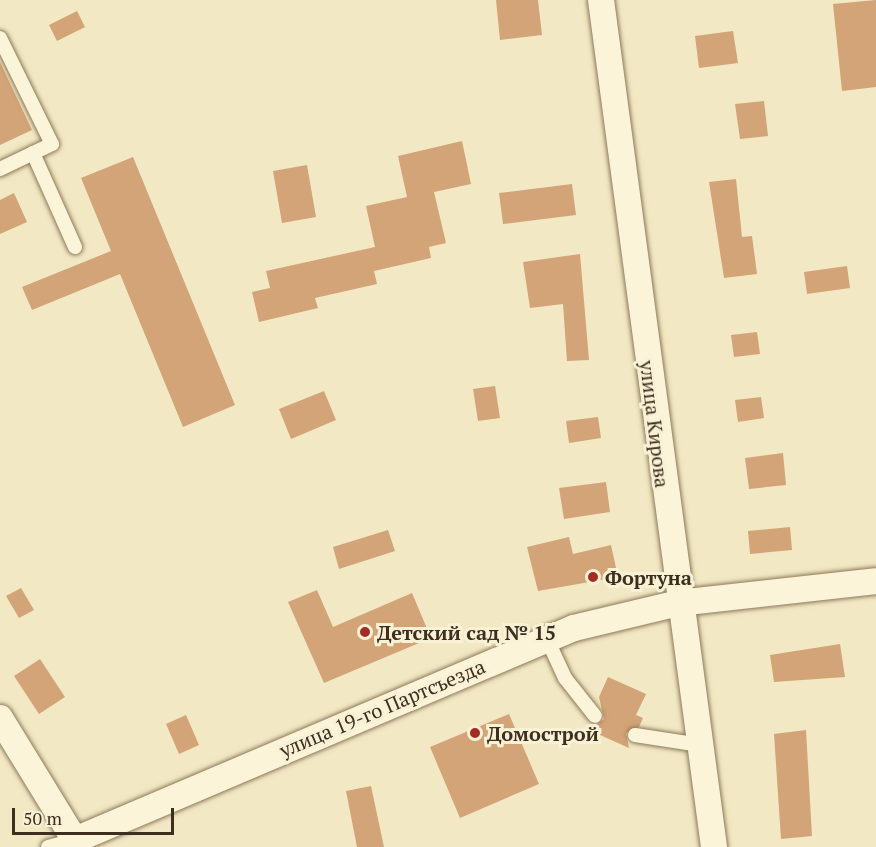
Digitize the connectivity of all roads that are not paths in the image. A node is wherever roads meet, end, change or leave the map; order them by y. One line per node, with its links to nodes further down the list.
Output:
1 (601, 0): 7 (street, улица Кирова)
2 (0, 38): 3 (lane)
3 (33, 153): 4 (lane); 5 (lane)
4 (0, 169)
5 (75, 247)
6 (876, 580): 7 (street, улица 19-го Партсъезда)
7 (678, 603): 8 (street, улица 19-го Партсъезда); 12 (street, улица Кирова)
8 (548, 639): 9 (lane); 13 (street, улица 19-го Партсъезда)
9 (595, 716)
10 (0, 718): 13 (street)
11 (635, 735): 12 (lane)
12 (700, 745): 14 (street, улица Кирова)
13 (63, 845)
14 (714, 847)

